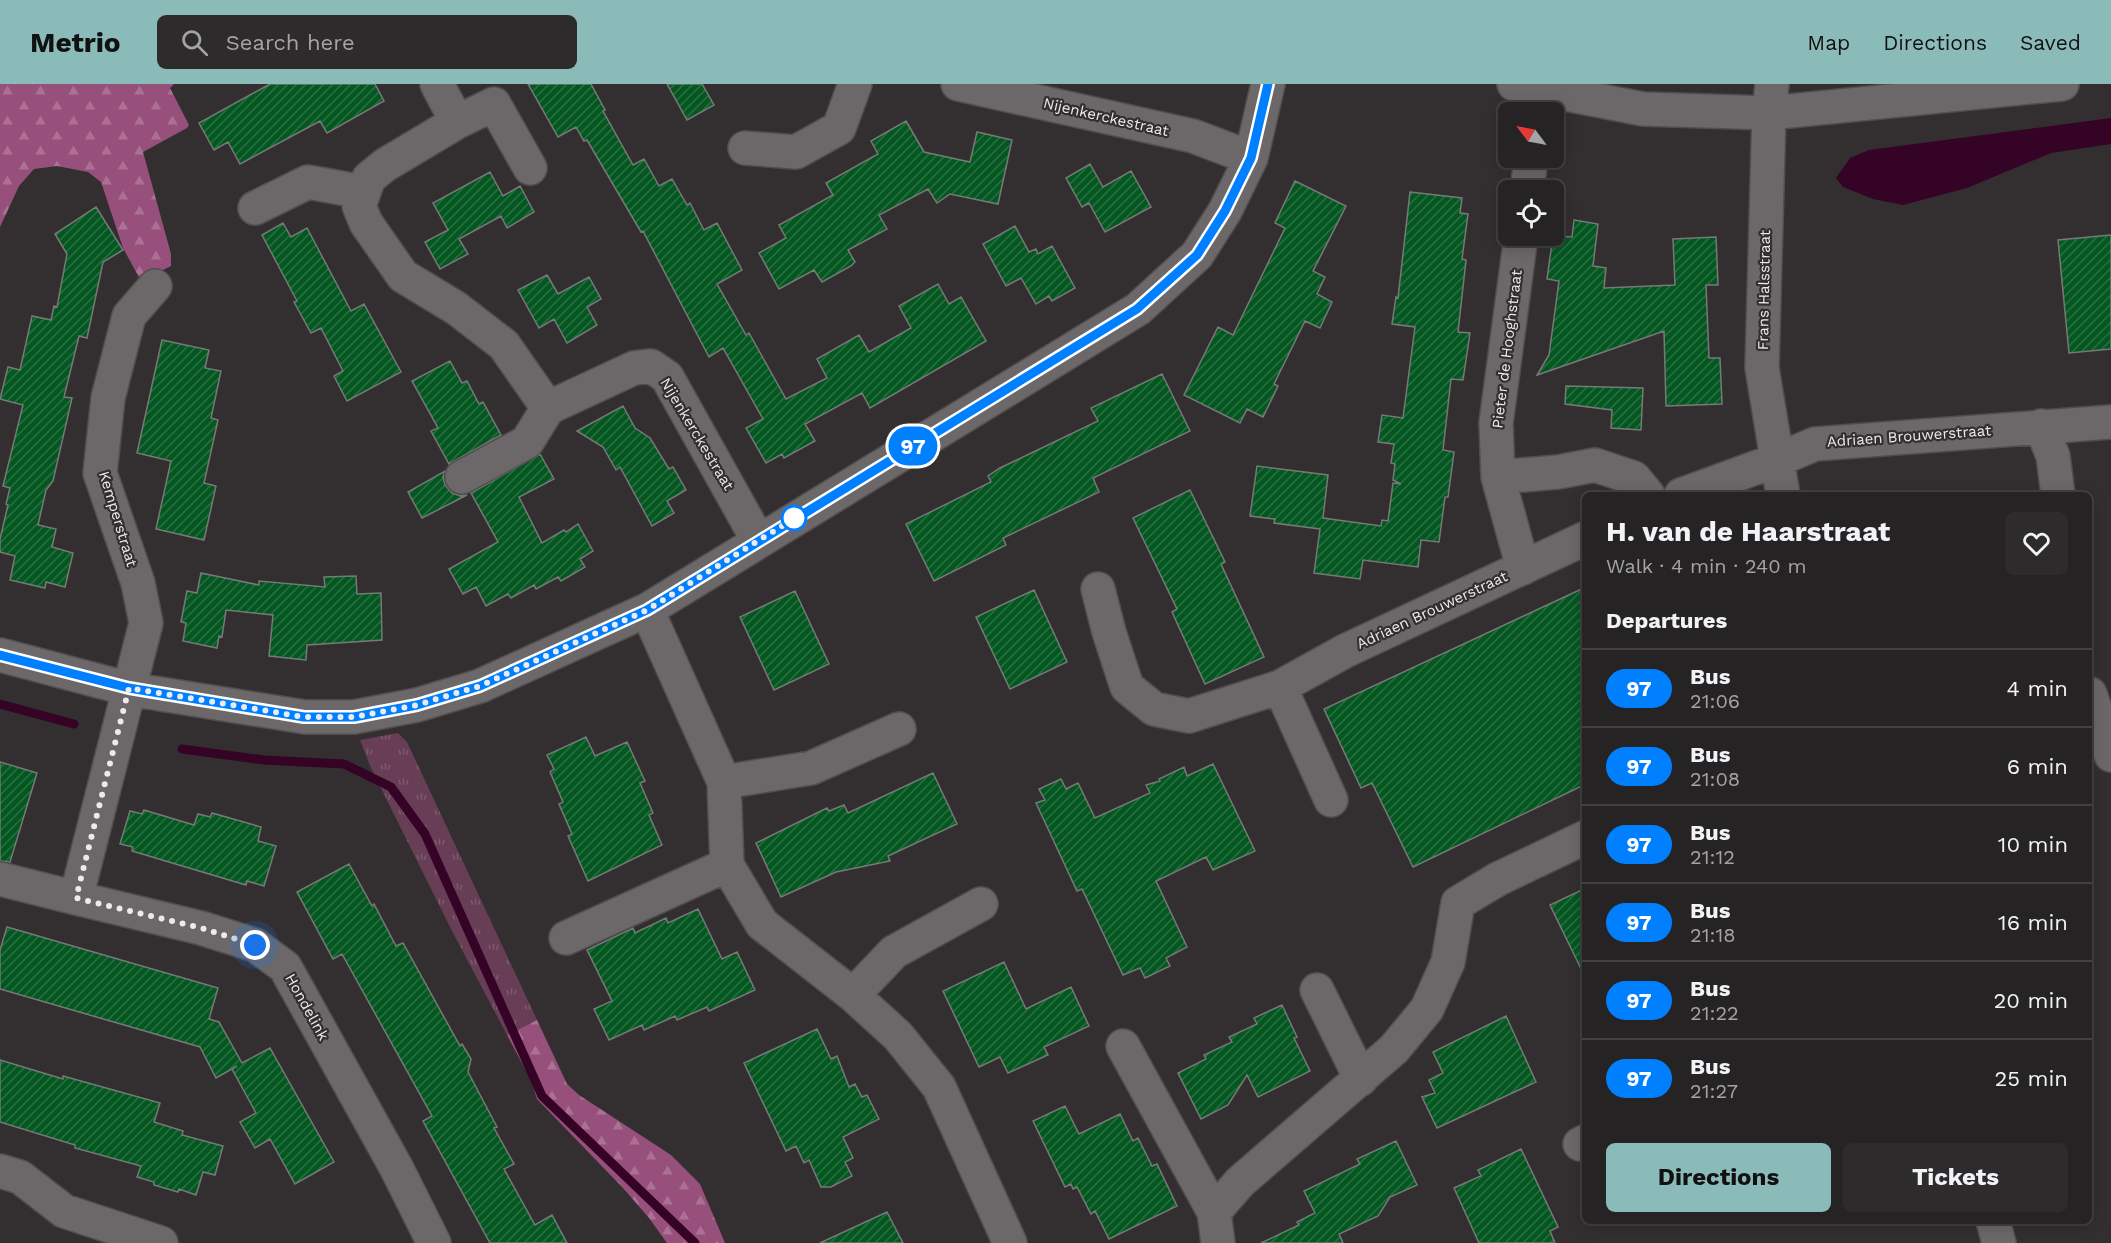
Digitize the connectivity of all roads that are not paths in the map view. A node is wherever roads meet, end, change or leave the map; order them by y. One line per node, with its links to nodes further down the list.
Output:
1 (437, 84): 8 (street)
2 (855, 84): 9 (street)
3 (958, 84): 10 (street, Nijenkerckestraat)
4 (1268, 84): 10 (street)
5 (2055, 84): 7 (street)
6 (1530, 95): 7 (street)
7 (1770, 98): 19 (street, Frans Halsstraat)
8 (457, 122): 11 (street); 12 (street)
9 (745, 148)
10 (1251, 158): 26 (street)
11 (530, 168)
12 (363, 192): 13 (street); 16 (street)
13 (255, 208)
14 (1520, 246): 21 (street, Pieter de Hooghstraat)
15 (155, 286): 33 (street, Kemperstraat)
16 (548, 408): 20 (street); 26 (street, Nijenkerckestraat)
17 (2111, 422): 18 (street, Adriaen Brouwerstraat)
18 (2041, 426): 19 (street, Adriaen Brouwerstraat); 25 (street)
19 (1777, 460): 23 (street, Adriaen Brouwerstraat); 24 (street, Frans Halsstraat)
20 (462, 477)
21 (1498, 477): 22 (street); 28 (street, Pieter de Hooghstraat)
22 (1645, 492)
23 (1689, 492)
24 (1782, 492)
25 (2058, 492)
26 (758, 540): 30 (street)
27 (1582, 540): 28 (street, Adriaen Brouwerstraat)
28 (1523, 567): 32 (street, Adriaen Brouwerstraat)
29 (1098, 589): 32 (street, Adriaen Brouwerstraat)
30 (647, 610): 33 (street); 37 (street)
31 (0, 655): 33 (street)
32 (1280, 687): 38 (street)
33 (129, 688): 42 (street)
34 (2092, 700): 36 (street)
35 (899, 729): 37 (street)
36 (2111, 755)
37 (724, 782): 40 (street)
38 (1331, 800)
39 (1582, 839): 48 (street)
40 (727, 865): 44 (street); 46 (street)
41 (0, 879): 42 (street, Hondelink)
42 (76, 898): 53 (street, Hondelink)
43 (981, 904): 46 (street)
44 (566, 938)
45 (1317, 990): 48 (street)
46 (853, 995): 54 (street)
47 (1123, 1046): 51 (street)
48 (1361, 1079): 51 (street)
49 (0, 1170): 52 (street)
50 (1994, 1224): 55 (street)
51 (1216, 1227)
52 (161, 1243)
53 (434, 1243)
54 (1010, 1243)
55 (1999, 1243)

